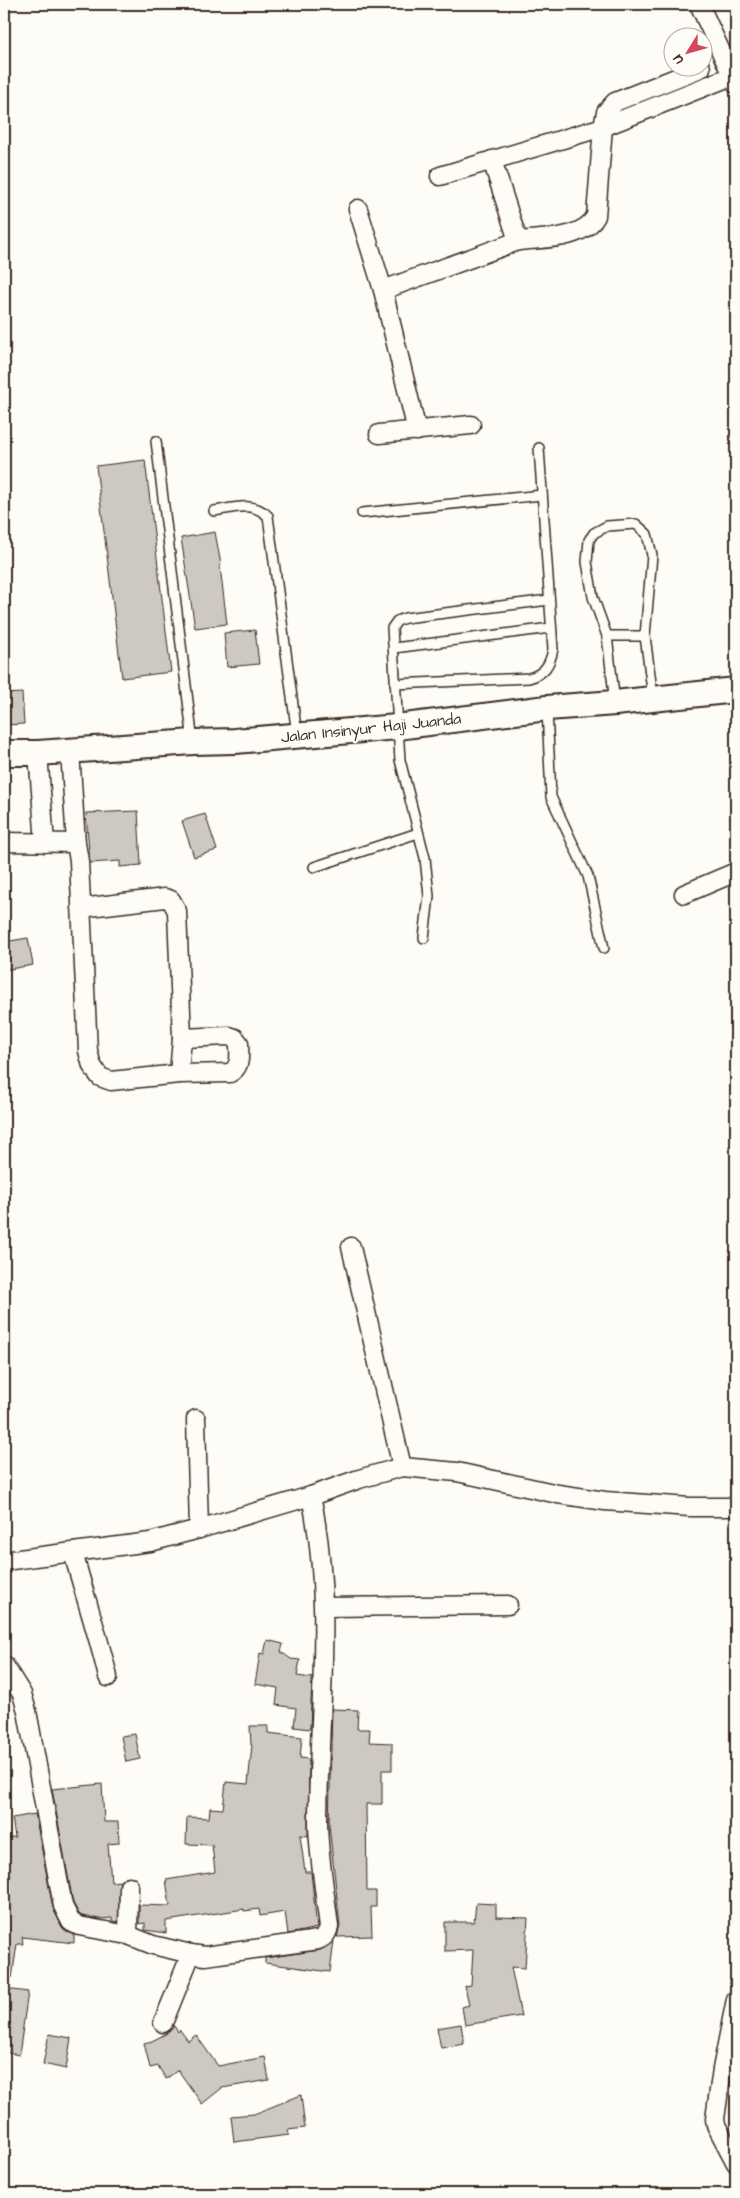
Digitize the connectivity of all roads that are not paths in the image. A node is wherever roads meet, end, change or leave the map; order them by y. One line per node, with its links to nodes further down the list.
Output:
1 (699, 4): 2 (street)
2 (723, 59): 3 (street); 5 (street)
3 (712, 63)
4 (675, 78): 6 (street)
5 (734, 80): 6 (street)
6 (603, 127): 7 (street); 10 (street)
7 (492, 160): 8 (street); 10 (street)
8 (440, 176)
9 (358, 209): 11 (street)
10 (518, 241): 11 (street)
11 (383, 290): 13 (street)
12 (471, 425): 13 (street)
13 (417, 431): 14 (street)
14 (379, 434)
15 (156, 441): 32 (lane)
16 (539, 448): 17 (lane)
17 (542, 495): 19 (lane); 20 (lane)
18 (214, 511): 31 (lane)
19 (362, 513)
20 (550, 600): 21 (lane); 24 (lane)
21 (551, 628): 24 (lane); 25 (lane)
22 (607, 636): 23 (lane); 23 (lane); 28 (lane)
23 (645, 636): 27 (lane)
24 (394, 648): 25 (lane)
25 (395, 684): 30 (lane)
26 (736, 690): 27 (main road, Jalan Insinyur Haji Juanda)
27 (653, 699): 28 (main road, Jalan Insinyur Haji Juanda)
28 (615, 703): 29 (main road, Jalan Insinyur Haji Juanda)
29 (547, 708): 30 (main road, Jalan Insinyur Haji Juanda); 45 (lane)
30 (398, 727): 31 (main road, Jalan Insinyur Haji Juanda); 36 (lane)
31 (297, 736): 32 (main road, Jalan Insinyur Haji Juanda)
32 (193, 742): 33 (main road, Jalan Insinyur Haji Juanda)
33 (70, 751): 35 (main road, Jalan Insinyur Haji Juanda); 39 (street)
34 (4, 753): 35 (main road, Jalan Insinyur Haji Juanda)
35 (38, 753): 38 (street)
36 (418, 833): 40 (lane); 44 (lane)
37 (4, 842): 38 (street)
38 (45, 843): 39 (street)
39 (76, 843): 43 (street)
40 (314, 867)
41 (736, 872): 42 (street)
42 (684, 894)
43 (81, 908): 46 (street); 47 (street)
44 (424, 938)
45 (604, 948)
46 (182, 1038): 47 (street); 47 (street)
47 (179, 1074)
48 (351, 1247): 50 (street)
49 (196, 1419): 53 (street)
50 (402, 1468): 51 (street); 52 (street)
51 (311, 1496): 53 (street); 57 (street)
52 (736, 1508)
53 (199, 1529): 54 (street)
54 (73, 1552): 55 (street); 59 (street)
55 (4, 1561)
56 (508, 1605): 57 (street)
57 (324, 1607): 62 (street)
58 (4, 1665): 61 (street)
59 (108, 1676)
60 (129, 1886): 61 (street)
61 (128, 1935): 62 (street)
62 (191, 1954): 64 (street)
63 (736, 2000): 65 (street)
64 (163, 2023)
65 (736, 2163)

